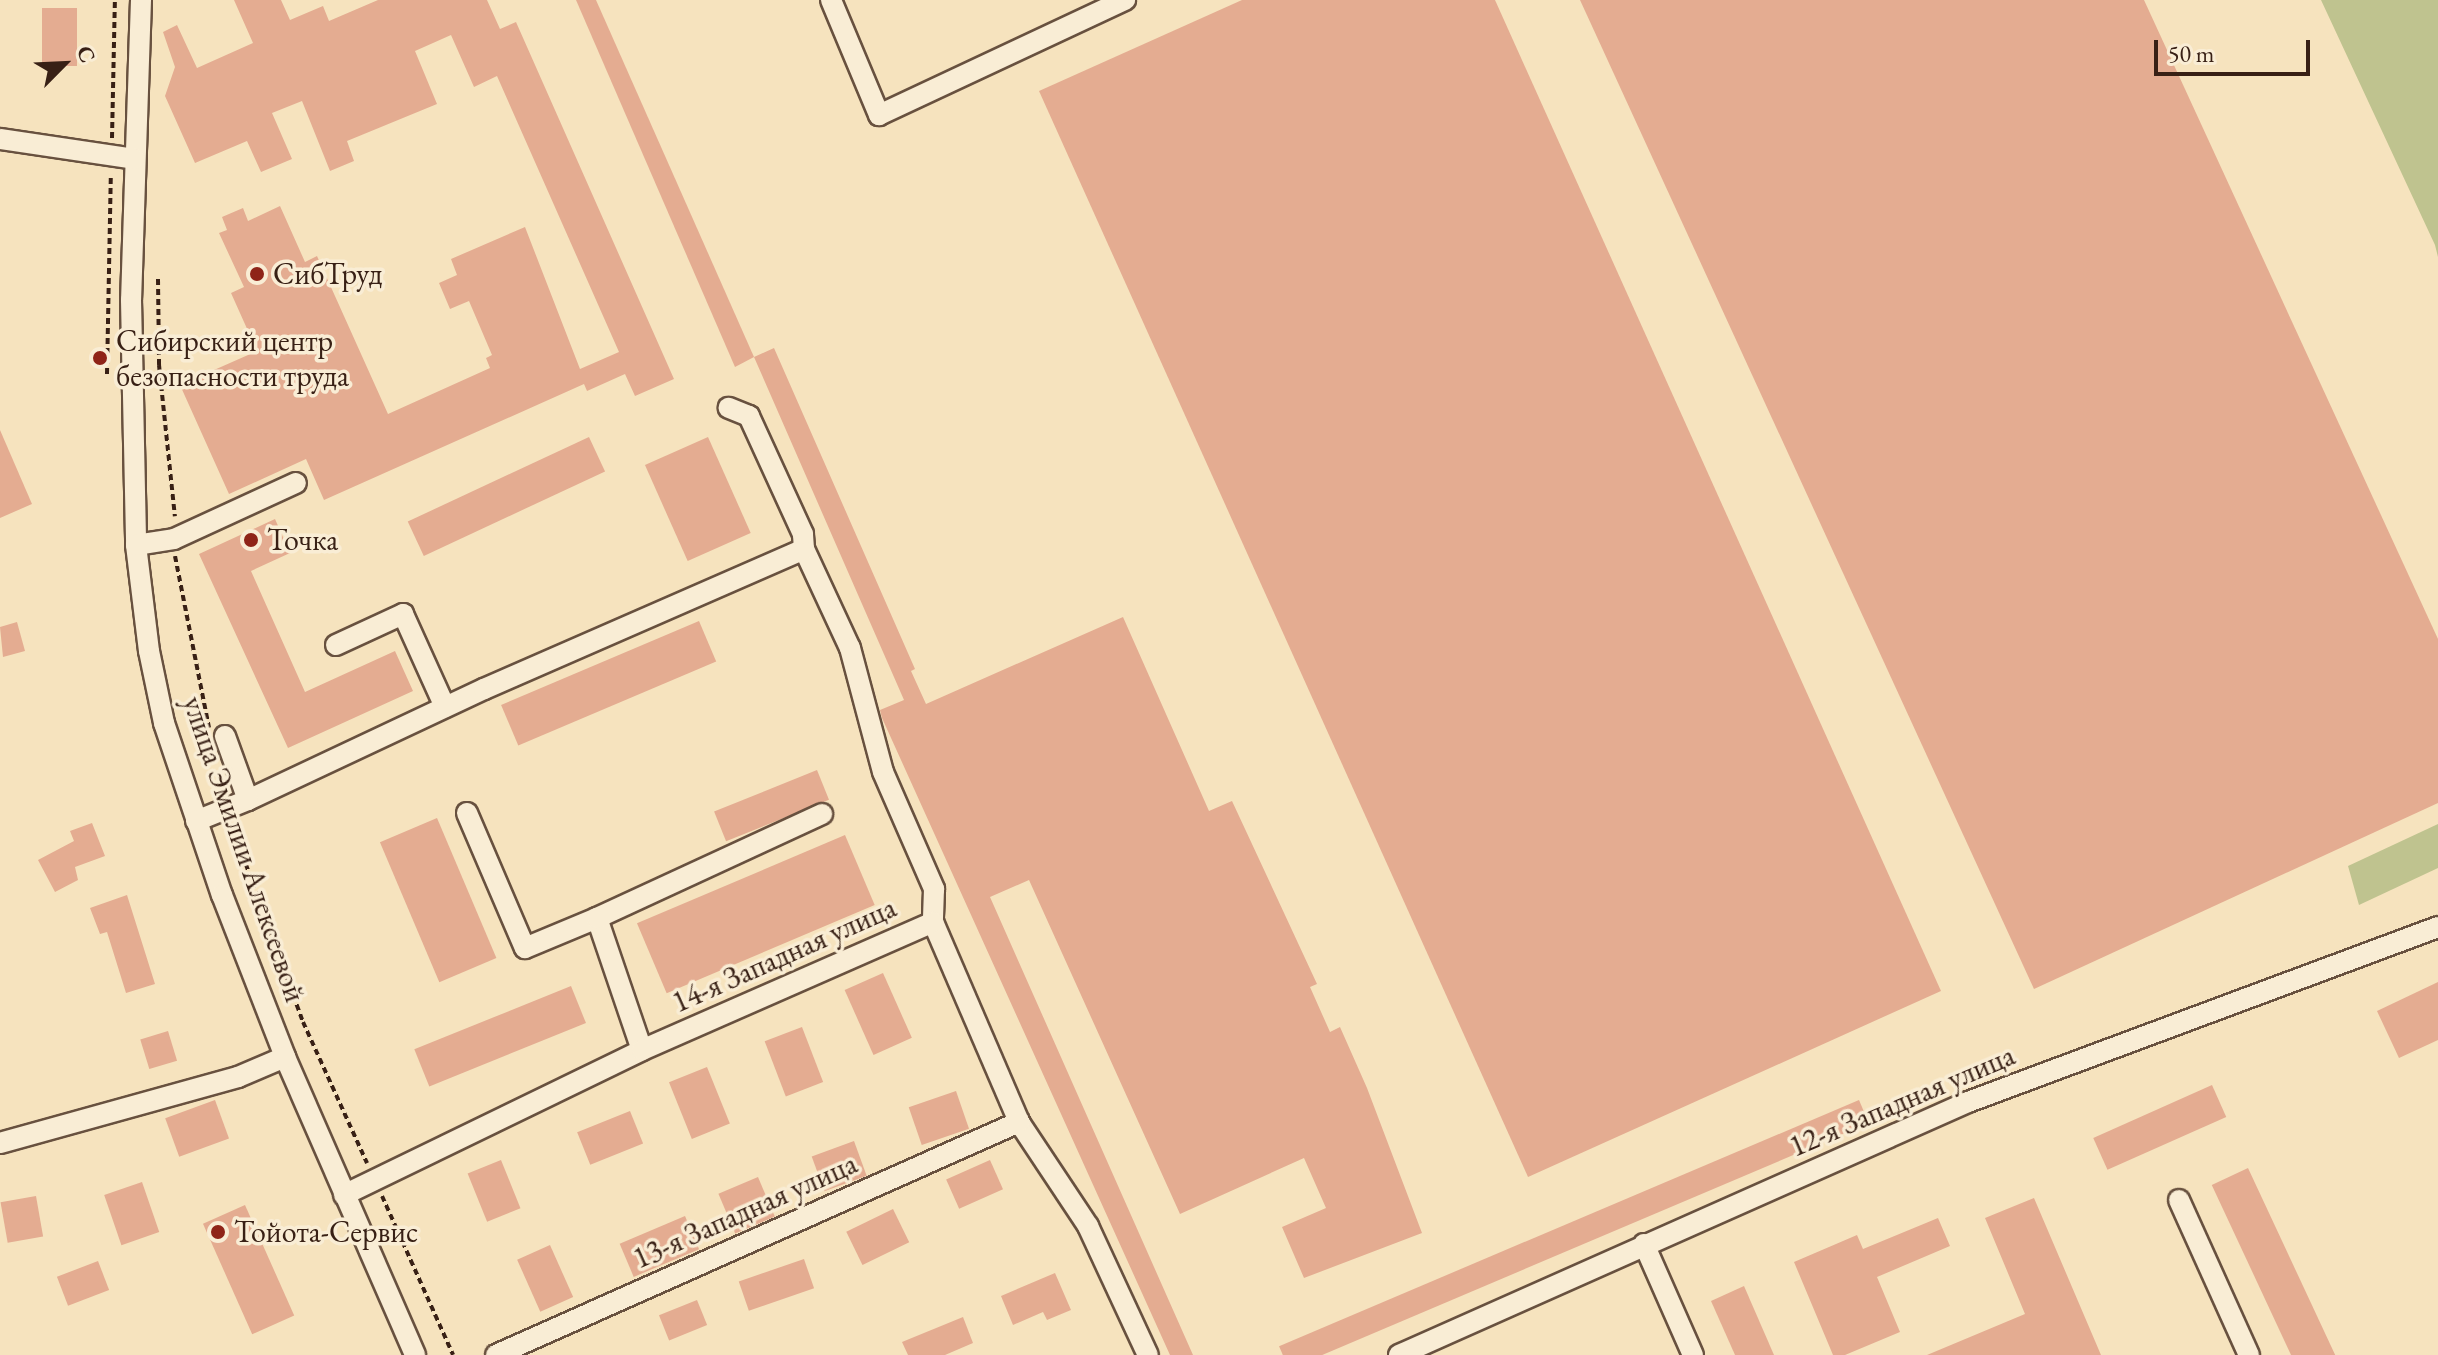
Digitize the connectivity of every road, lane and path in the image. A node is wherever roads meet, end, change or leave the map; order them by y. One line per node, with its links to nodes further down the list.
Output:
1 (115, 0): 6 (path)
2 (141, 0): 7 (street, улица Эмилии Алексеевой)
3 (831, 0): 4 (street)
4 (1125, 0)
5 (0, 139): 6 (street)
6 (111, 157): 7 (street); 9 (path)
7 (135, 159): 13 (street, улица Эмилии Алексеевой)
8 (158, 279): 12 (path)
9 (107, 374)
10 (729, 408): 14 (street, 14-я Западная улица)
11 (296, 483): 12 (street)
12 (174, 539): 13 (street); 17 (path)
13 (136, 545): 22 (street, улица Эмилии Алексеевой)
14 (804, 549): 16 (street); 24 (street, 14-я Западная улица)
15 (336, 645): 16 (street)
16 (445, 707): 18 (street)
17 (217, 735): 18 (street)
18 (248, 800): 19 (street)
19 (226, 809): 22 (street); 30 (path)
20 (467, 813): 23 (street)
21 (822, 814): 23 (street)
22 (196, 821): 27 (street, улица Эмилии Алексеевой)
23 (597, 918): 26 (street)
24 (933, 922): 26 (street, 14-я Западная улица); 28 (street)
25 (2438, 927): 33 (street, 12-я Западная улица)
26 (642, 1050): 30 (street, 14-я Западная улица)
27 (285, 1057): 29 (street); 31 (street, улица Эмилии Алексеевой)
28 (1019, 1122): 36 (street, 13-я Западная улица); 37 (street)
29 (0, 1143)
30 (375, 1180): 31 (street, 14-я Западная улица); 35 (path)
31 (344, 1195): 34 (street, улица Эмилии Алексеевой)
32 (2179, 1200): 40 (street)
33 (1644, 1244): 38 (street, 12-я Западная улица); 39 (street)
34 (415, 1355)
35 (453, 1355)
36 (496, 1355)
37 (1148, 1355)
38 (1399, 1355)
39 (1693, 1355)
40 (2249, 1355)

